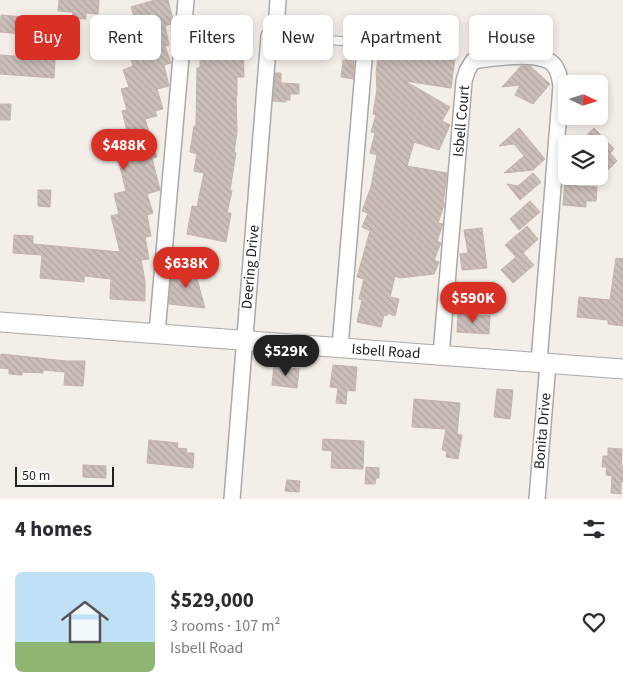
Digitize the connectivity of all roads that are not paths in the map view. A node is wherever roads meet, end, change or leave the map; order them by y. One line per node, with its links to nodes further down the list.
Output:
1 (186, 0): 5 (street)
2 (267, 60): 6 (street, Deering Drive)
3 (364, 60): 7 (street)
4 (0, 322): 5 (street, Isbell Road)
5 (157, 333): 6 (street, Isbell Road)
6 (244, 340): 7 (street, Isbell Road); 11 (street, Deering Drive)
7 (340, 347): 8 (street, Isbell Road)
8 (441, 355): 9 (street, Isbell Road); 9 (street, Isbell Court)
9 (544, 363): 10 (street, Isbell Road); 12 (street, Bonita Drive)
10 (623, 369)
11 (232, 499)
12 (537, 499)

